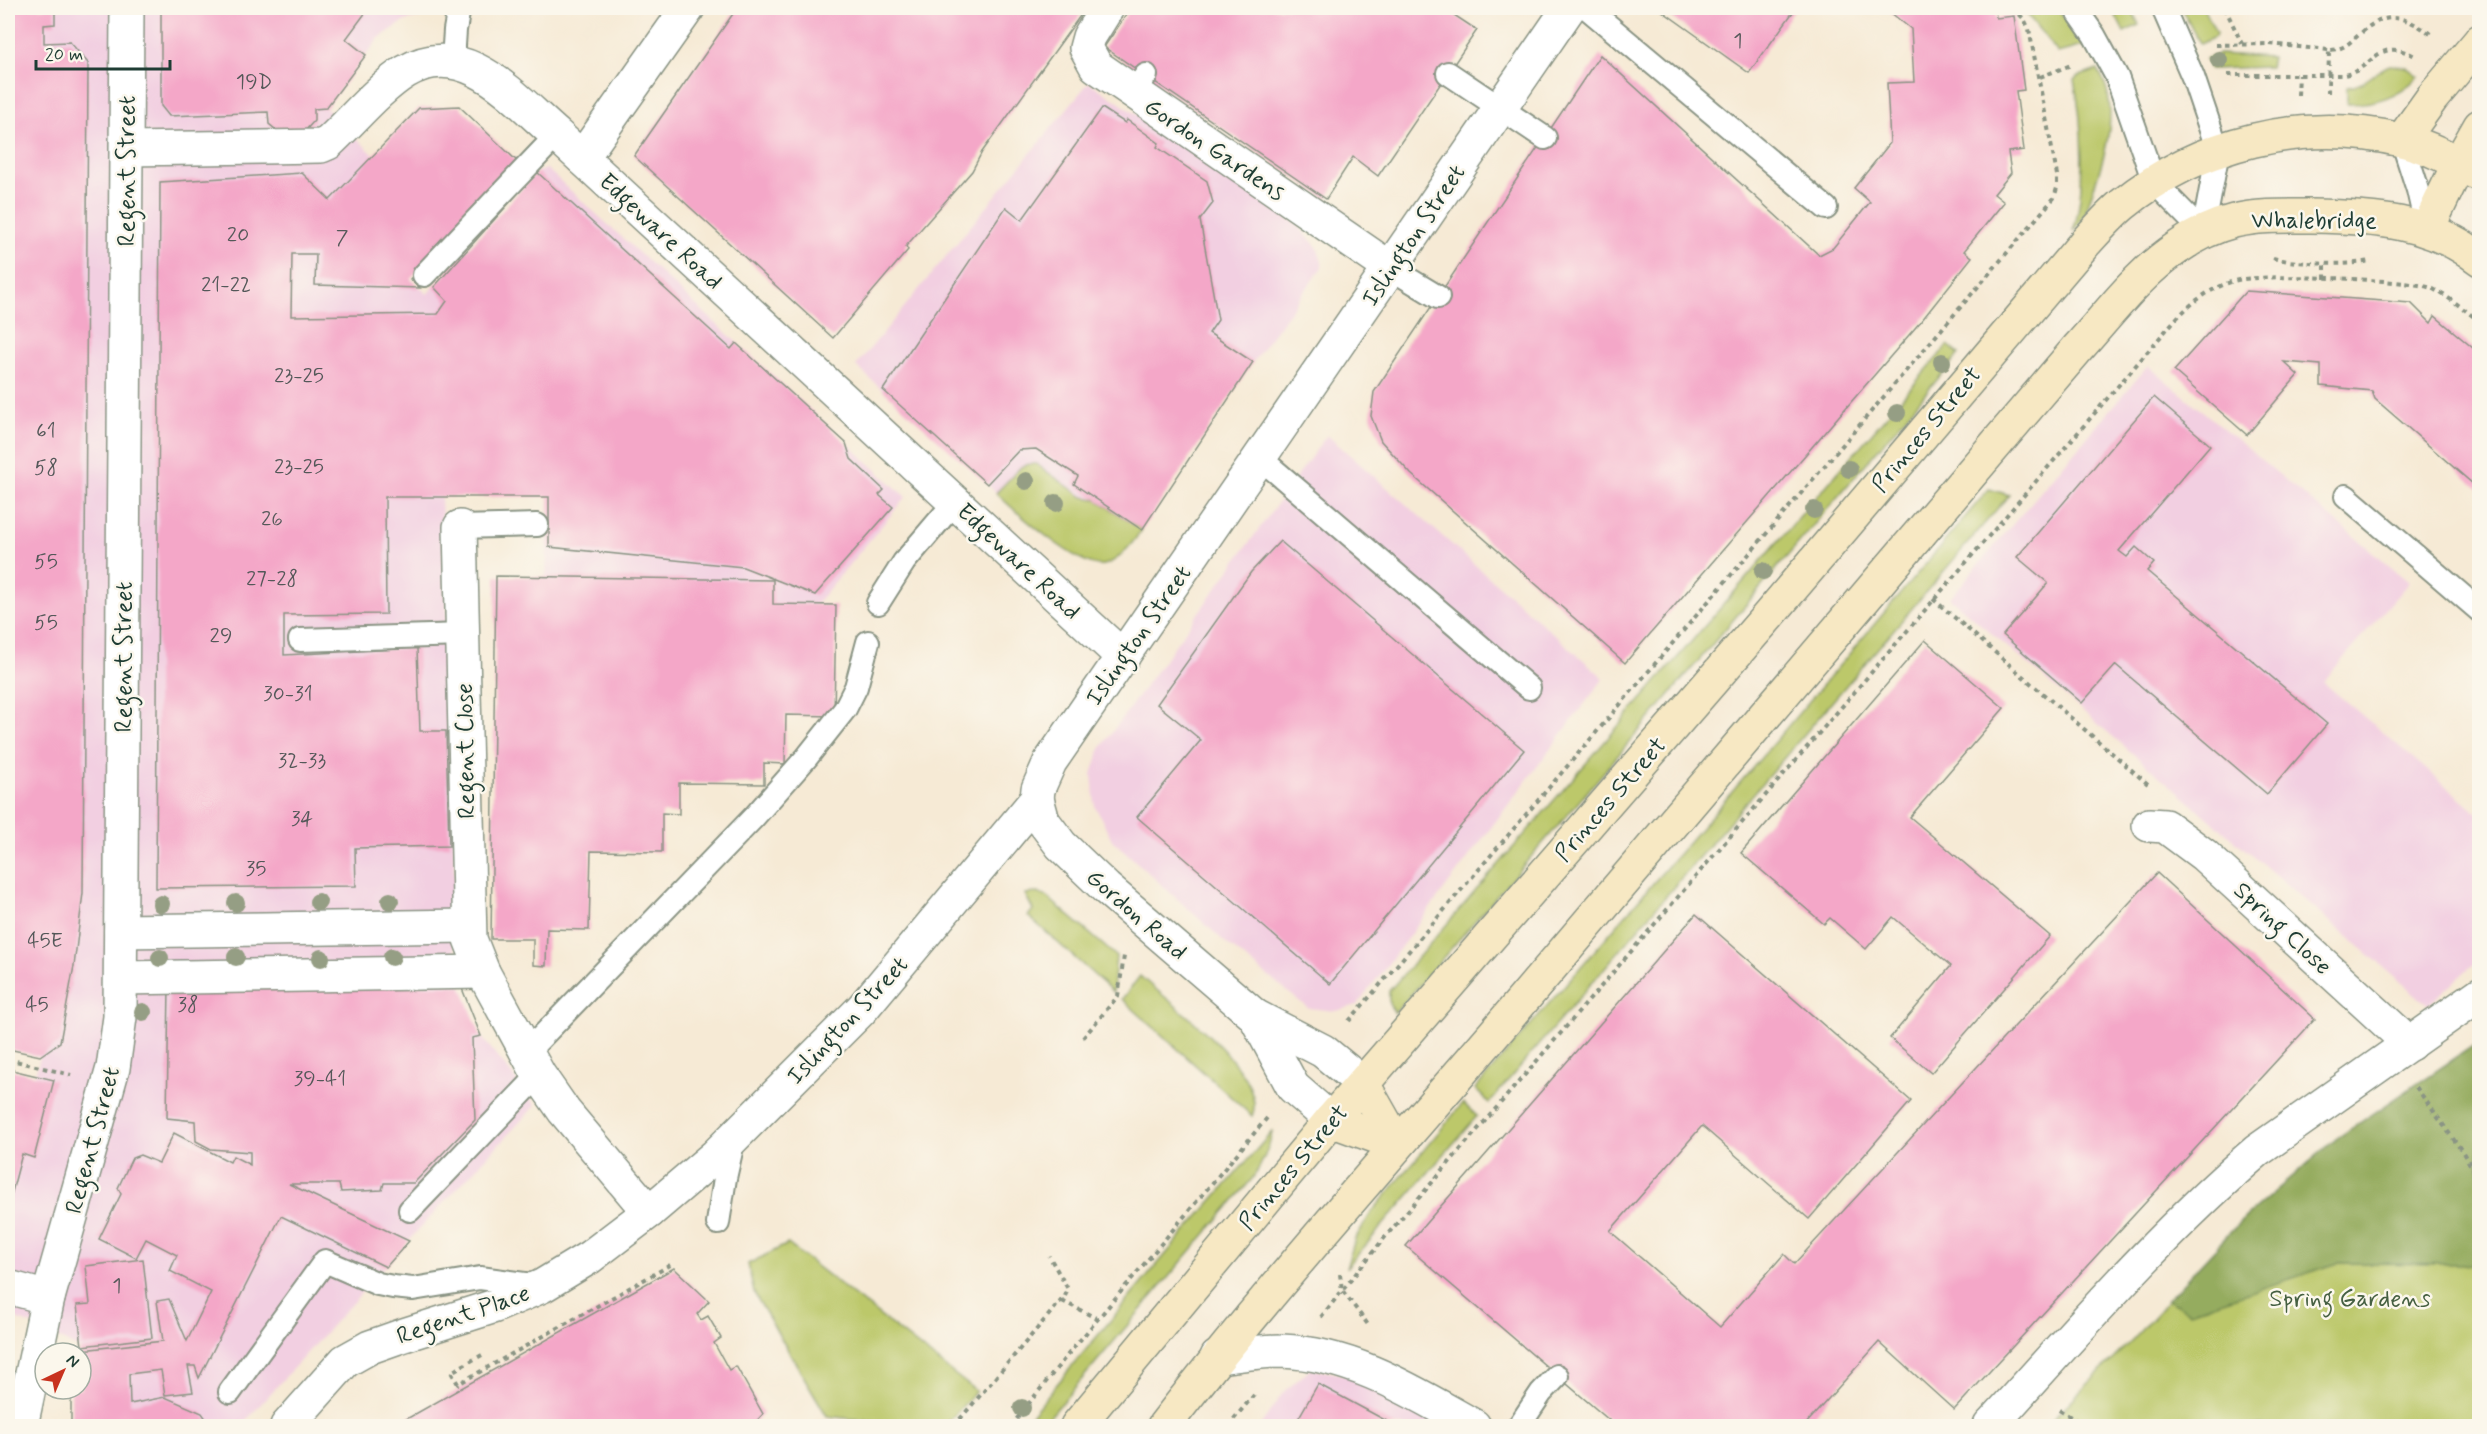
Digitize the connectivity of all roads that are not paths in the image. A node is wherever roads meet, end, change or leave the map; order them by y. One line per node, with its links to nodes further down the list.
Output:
1 (127, 8): 17 (street, Regent Street)
2 (459, 8): 10 (lane)
3 (688, 8): 19 (street)
4 (1107, 8): 26 (street, Gordon Gardens)
5 (1569, 8): 12 (street, Islington Street)
6 (1587, 8): 22 (lane)
7 (2076, 8): 21 (lane)
8 (2163, 8): 18 (lane)
9 (2480, 41): 16 (street)
10 (453, 61): 14 (street, Edgeware Road); 17 (street)
11 (1448, 73): 12 (lane)
12 (1501, 107): 15 (lane); 26 (street, Islington Street)
13 (2480, 126): 20 (street)
14 (557, 135): 19 (street, Edgeware Road); 27 (lane)
15 (1545, 138)
16 (2403, 140): 18 (street); 20 (street); 23 (lane)
17 (127, 149): 44 (street, Regent Street)
18 (2218, 151): 21 (street); 24 (lane)
19 (582, 158): 31 (street, Edgeware Road)
20 (2469, 169): 23 (street)
21 (2154, 182): 24 (lane); 51 (street, Princes Street)
22 (1826, 208)
23 (2427, 230): 24 (street, Whalebridge); 25 (street, Whalebridge)
24 (2203, 232): 54 (street)
25 (2480, 259)
26 (1390, 268): 28 (lane); 29 (street, Islington Street)
27 (424, 275)
28 (1438, 297)
29 (1260, 458): 39 (street, Islington Street); 40 (lane)
30 (2346, 496): 35 (lane)
31 (955, 502): 34 (lane); 39 (street, Edgeware Road)
32 (537, 525): 33 (lane)
33 (460, 527): 36 (street, Regent Close)
34 (879, 603)
35 (2480, 611)
36 (463, 635): 37 (lane); 43 (street, Regent Close)
37 (300, 640)
38 (868, 642): 50 (lane)
39 (1123, 657): 41 (street, Islington Street)
40 (1529, 688)
41 (1037, 799): 48 (street, Gordon Road); 53 (street, Islington Street)
42 (2157, 826): 49 (street, Spring Close)
43 (468, 926): 44 (street); 45 (street, Regent Close)
44 (121, 931): 46 (street, Regent Street)
45 (483, 972): 46 (street); 50 (street, Regent Close)
46 (121, 978): 60 (street, Regent Street)
47 (2475, 1004): 49 (street)
48 (1255, 1016): 51 (street, Gordon Road); 52 (street, Gordon Road)
49 (2410, 1044): 70 (street)
50 (533, 1064): 55 (lane); 56 (street, Regent Close)
51 (1363, 1084): 52 (street, Princes Street); 54 (street)
52 (1331, 1120): 54 (street); 66 (street, Princes Street)
53 (735, 1136): 56 (street, Islington Street); 57 (lane)
54 (1396, 1144): 61 (street)
55 (410, 1210)
56 (649, 1212): 58 (street, Regent Place)
57 (718, 1223)
58 (542, 1286): 63 (lane); 65 (street, Regent Place)
59 (8, 1287): 60 (street)
60 (48, 1298): 64 (street, Regent Street)
61 (1217, 1357): 67 (street); 68 (street)
62 (1557, 1376): 69 (lane)
63 (230, 1392)
64 (21, 1426)
65 (287, 1426)
66 (1077, 1426)
67 (1164, 1426)
68 (1474, 1426)
69 (1519, 1426)
70 (1990, 1426)

